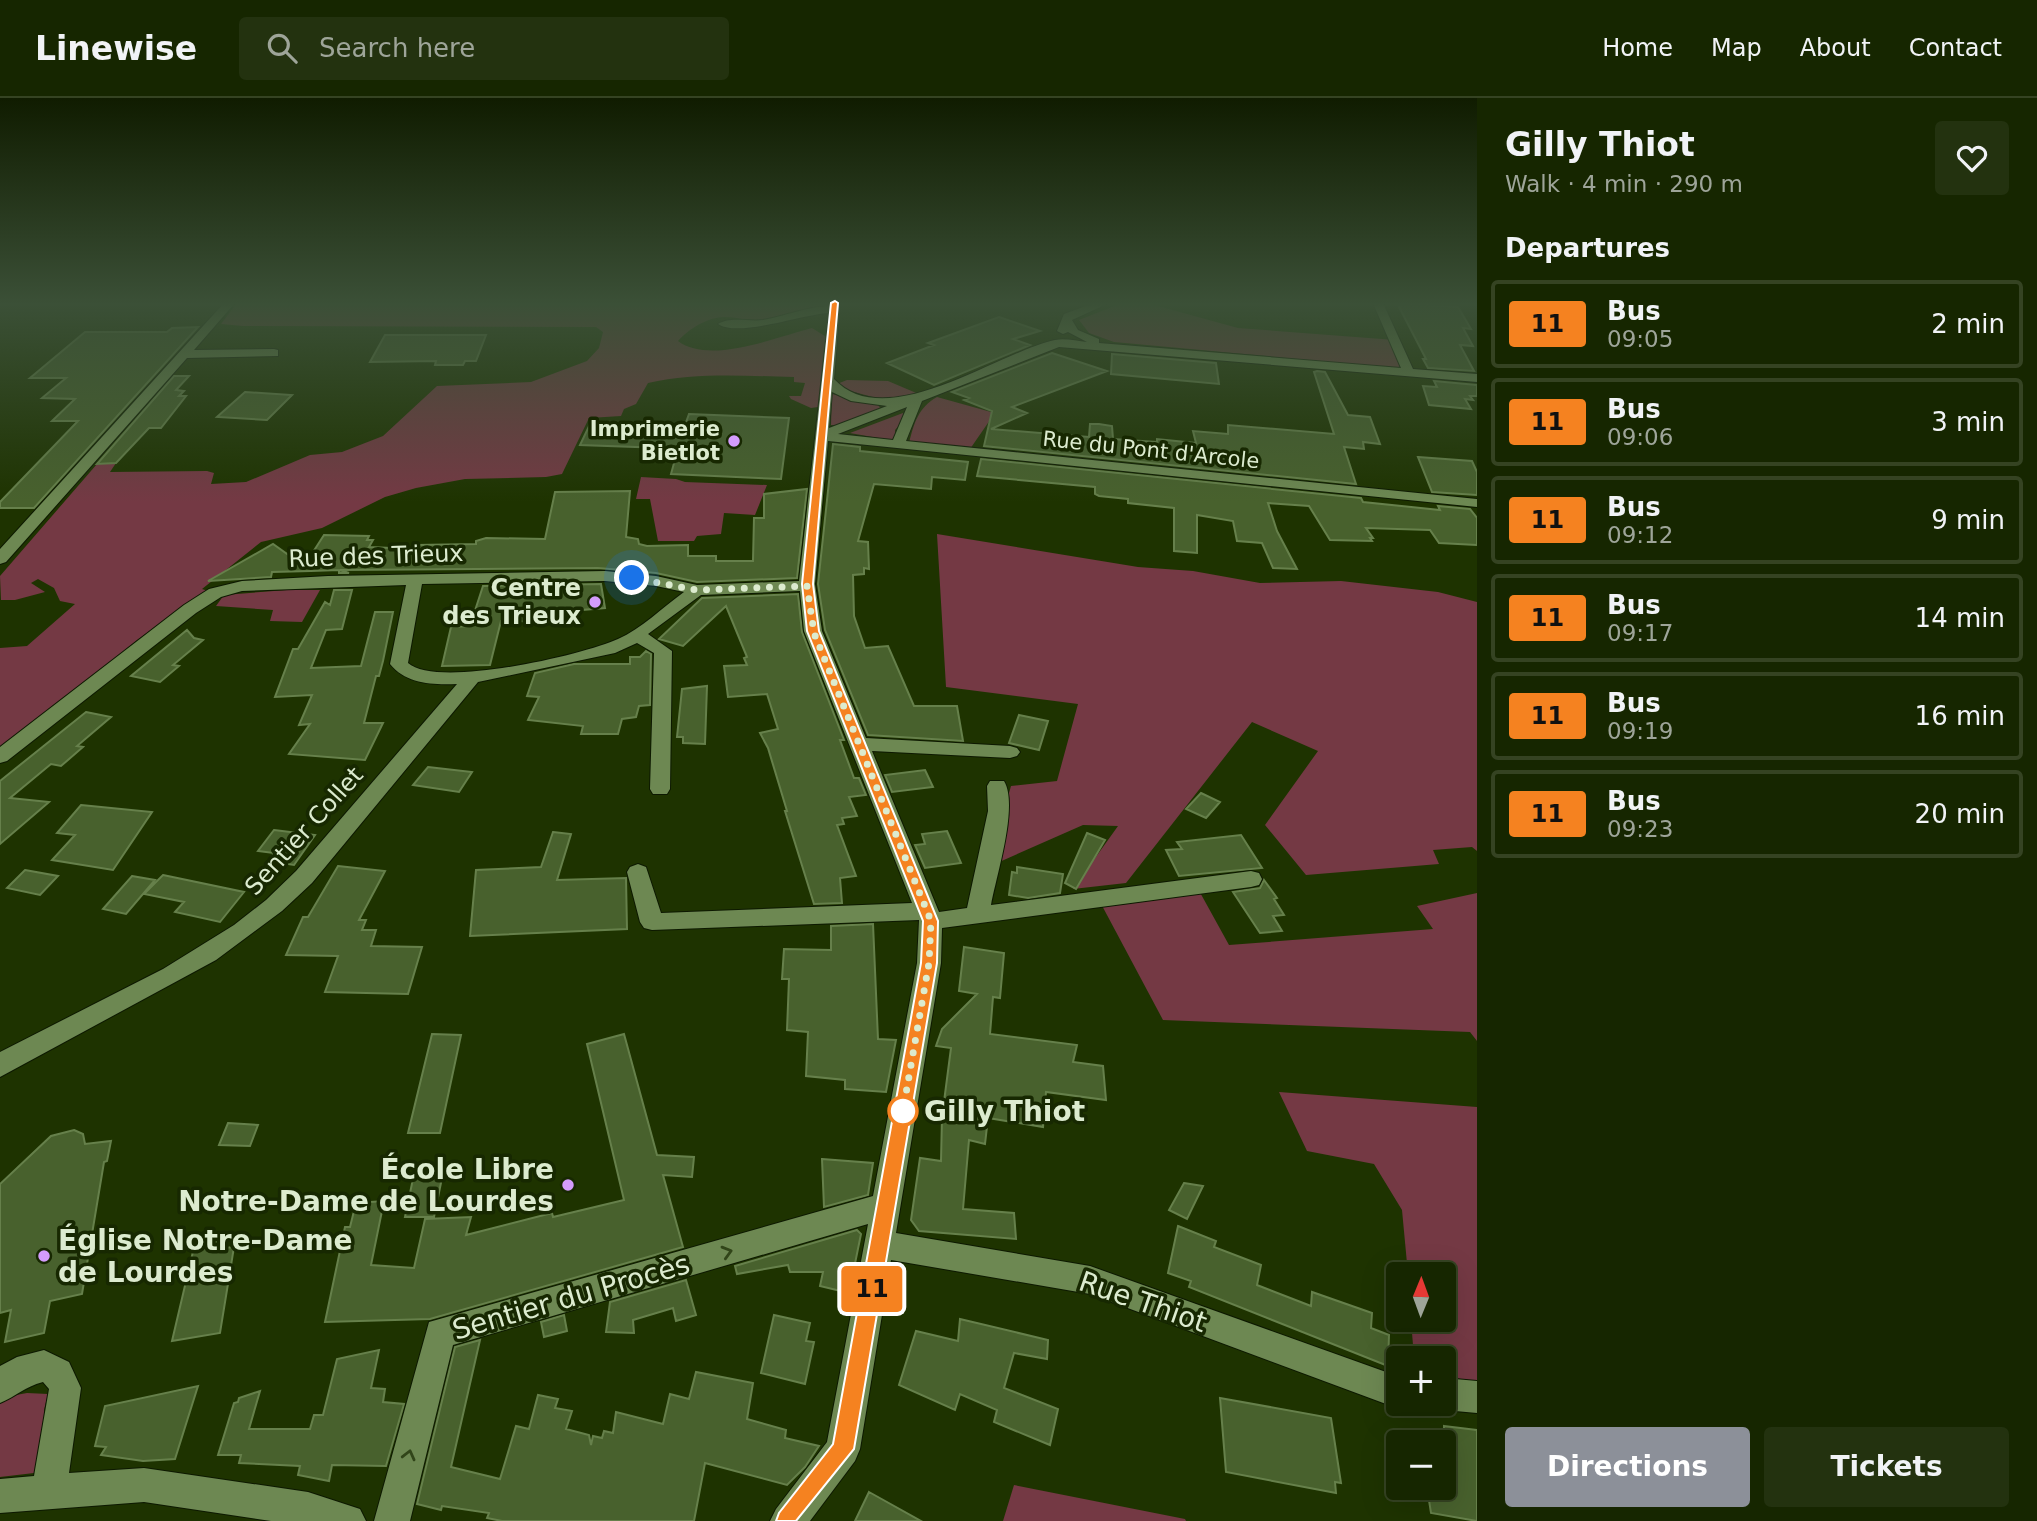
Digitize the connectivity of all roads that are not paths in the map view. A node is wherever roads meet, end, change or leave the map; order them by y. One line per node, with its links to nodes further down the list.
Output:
1 (173, 369): 12 (street)
2 (828, 369): 7 (street)
3 (993, 369): 8 (street)
4 (1389, 369): 5 (street)
5 (1408, 371): 6 (street)
6 (1477, 377)
7 (827, 379): 8 (street); 9 (street)
8 (916, 401): 9 (street); 10 (street)
9 (821, 436): 10 (street, Rue du Pont d'Arcole); 14 (street)
10 (898, 445): 11 (street, Rue du Pont d'Arcole)
11 (1477, 503)
12 (0, 559)
13 (415, 579): 15 (street, Rue des Trieux); 17 (street); 20 (street, Rue des Trieux)
14 (807, 586): 15 (street, Rue des Trieux); 18 (street)
15 (697, 590): 16 (street)
16 (637, 635): 17 (street); 22 (street)
17 (472, 678): 27 (street, Sentier Collet)
18 (860, 744): 19 (street); 26 (street)
19 (1010, 752)
20 (0, 757)
21 (997, 786): 25 (street)
22 (660, 789)
23 (638, 872): 26 (street)
24 (1251, 880): 25 (street)
25 (977, 915): 26 (street)
26 (929, 916): 28 (street)
27 (0, 1066)
28 (886, 1206): 29 (street); 37 (street, Sentier du Procès, one-way to 28)
29 (880, 1244): 31 (street, Rue Thiot); 38 (street)
30 (0, 1387): 34 (street)
31 (1386, 1388)
32 (1456, 1395): 33 (street)
33 (1477, 1397)
34 (49, 1493): 35 (street); 36 (street)
35 (0, 1496)
36 (348, 1521)
37 (392, 1521)
38 (788, 1521)

